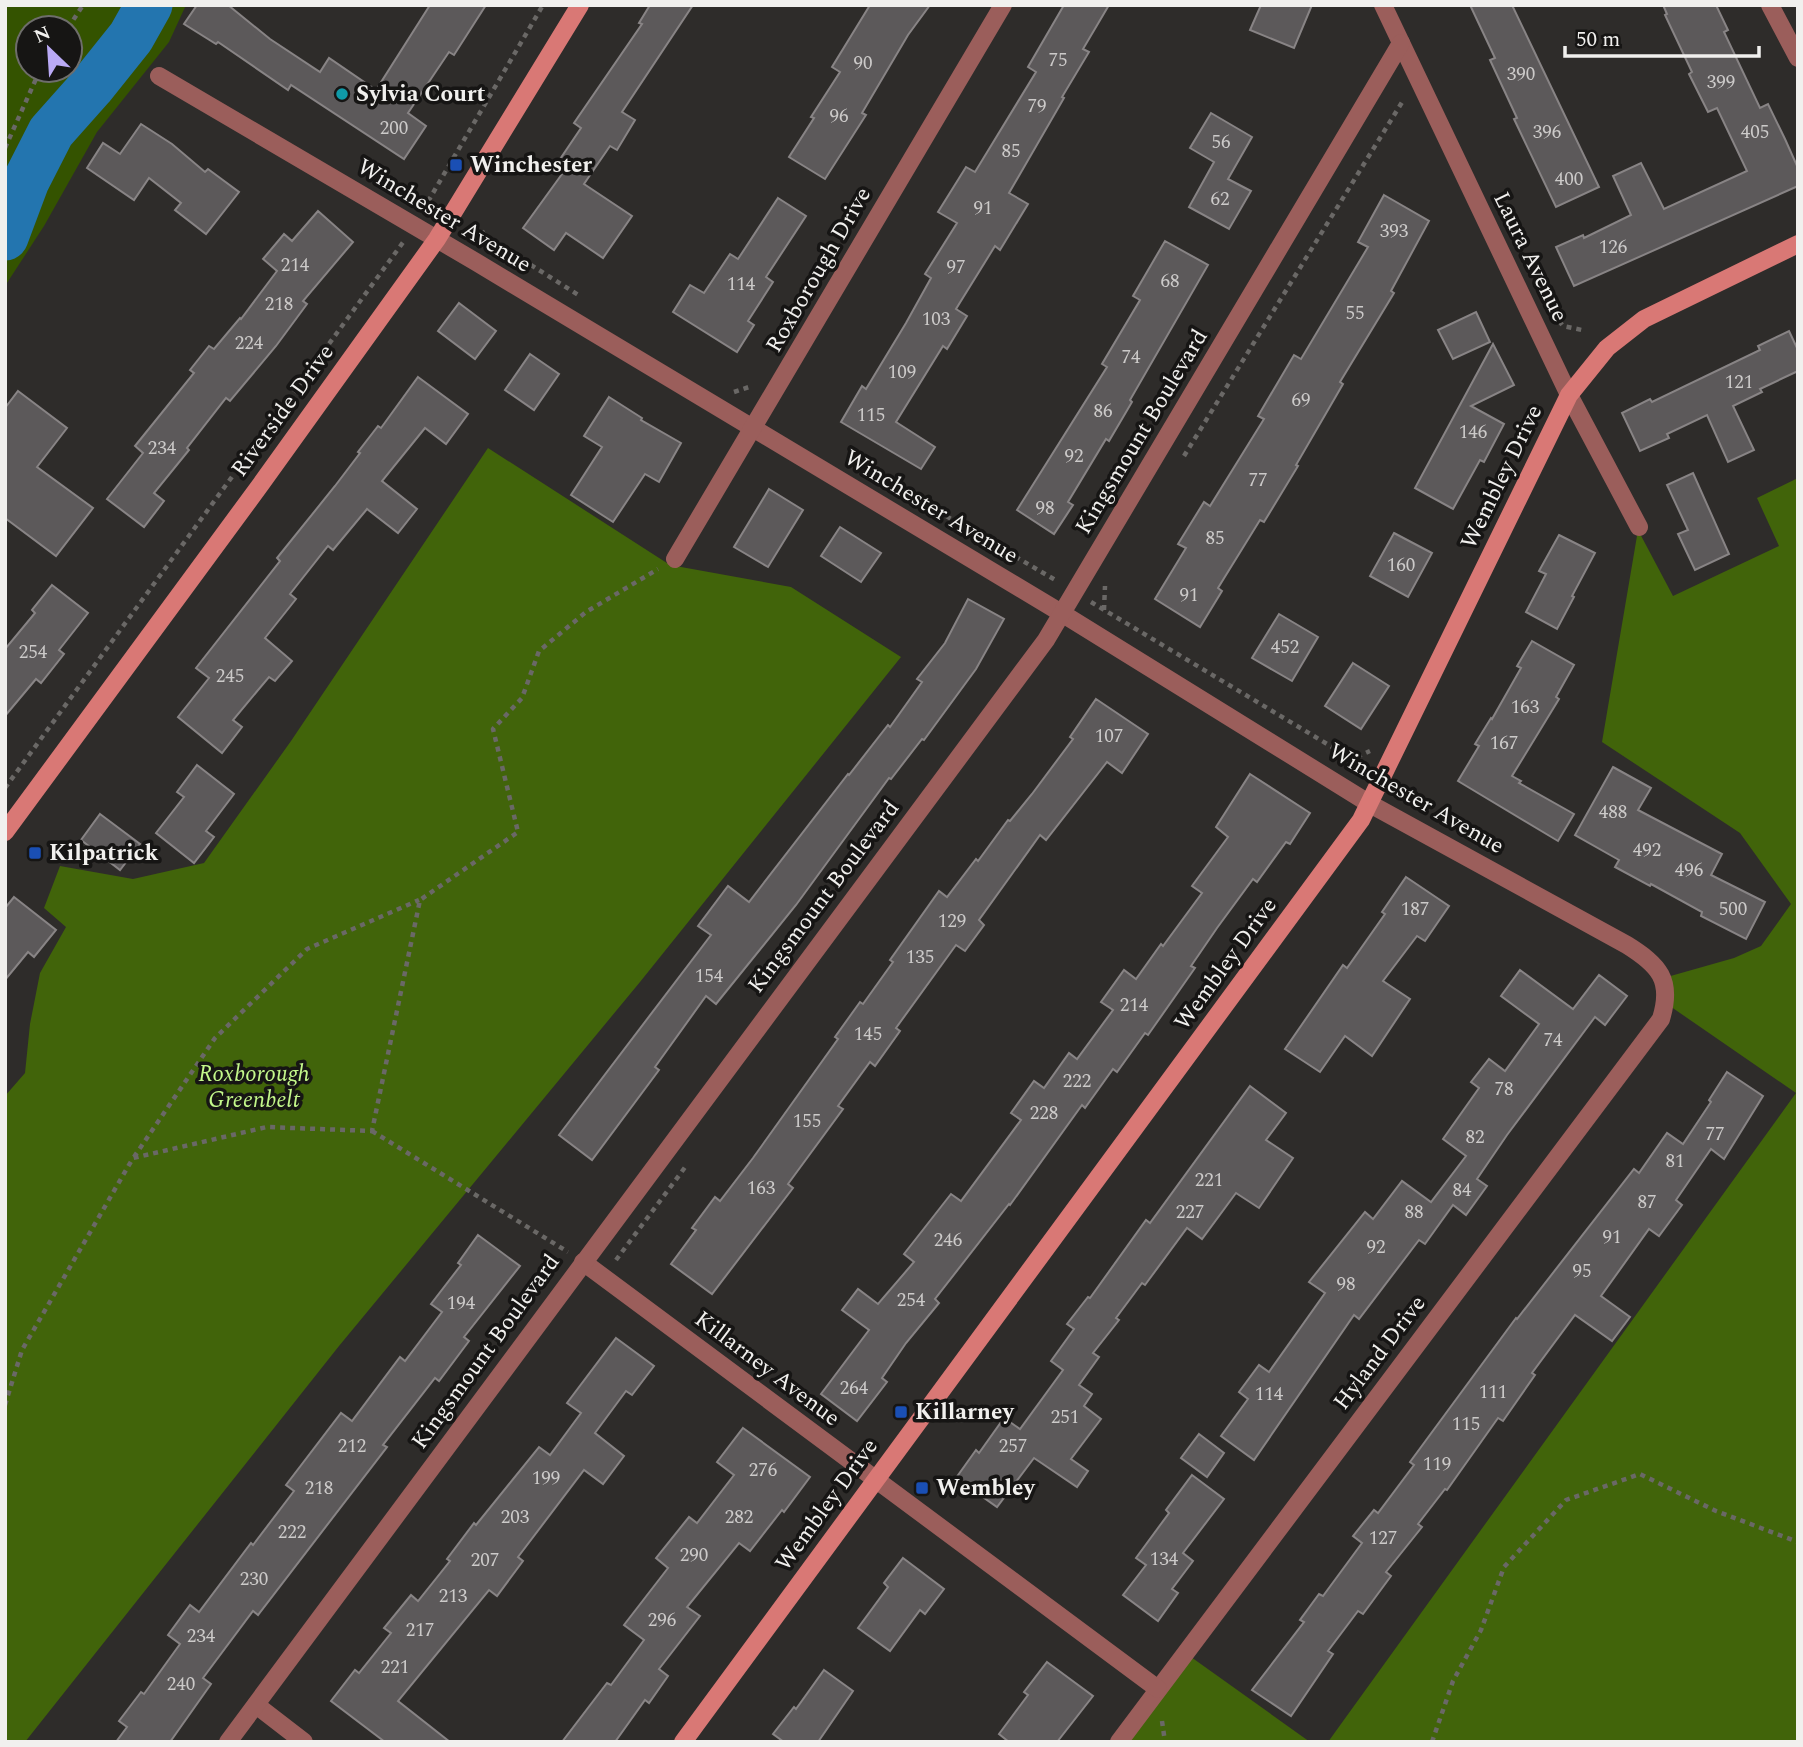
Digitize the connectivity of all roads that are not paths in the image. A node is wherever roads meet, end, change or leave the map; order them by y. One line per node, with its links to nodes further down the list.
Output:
1 (580, 5): 8 (street, Riverside Drive)
2 (1003, 5): 11 (street, Roxborough Drive)
3 (1382, 5): 5 (street, Laura Avenue)
4 (1770, 5): 6 (street)
5 (1401, 43): 10 (street, Laura Avenue); 14 (street, Kingsmount Boulevard)
6 (1798, 58)
7 (159, 76): 8 (street, Winchester Avenue)
8 (437, 239): 11 (street, Winchester Avenue); 16 (street, Riverside Drive)
9 (1798, 244): 10 (street, Wembley Drive)
10 (1569, 395): 12 (street, Laura Avenue); 15 (street, Wembley Drive)
11 (753, 430): 13 (street, Roxborough Drive); 14 (street, Winchester Avenue)
12 (1639, 527)
13 (676, 559)
14 (1063, 614): 15 (street, Winchester Avenue); 18 (street, Kingsmount Boulevard)
15 (1370, 804): 17 (street, Winchester Avenue); 19 (street, Wembley Drive)
16 (5, 832)
17 (1665, 989): 20 (street, Hyland Drive)
18 (583, 1262): 19 (street, Killarney Avenue); 21 (street, Kingsmount Boulevard)
19 (876, 1481): 20 (street, Killarney Avenue); 24 (street, Wembley Drive)
20 (1158, 1689): 25 (street, Hyland Drive)
21 (256, 1705): 22 (street, Kingsmount Boulevard); 23 (street)
22 (229, 1742)
23 (304, 1742)
24 (683, 1742)
25 (1119, 1742)

